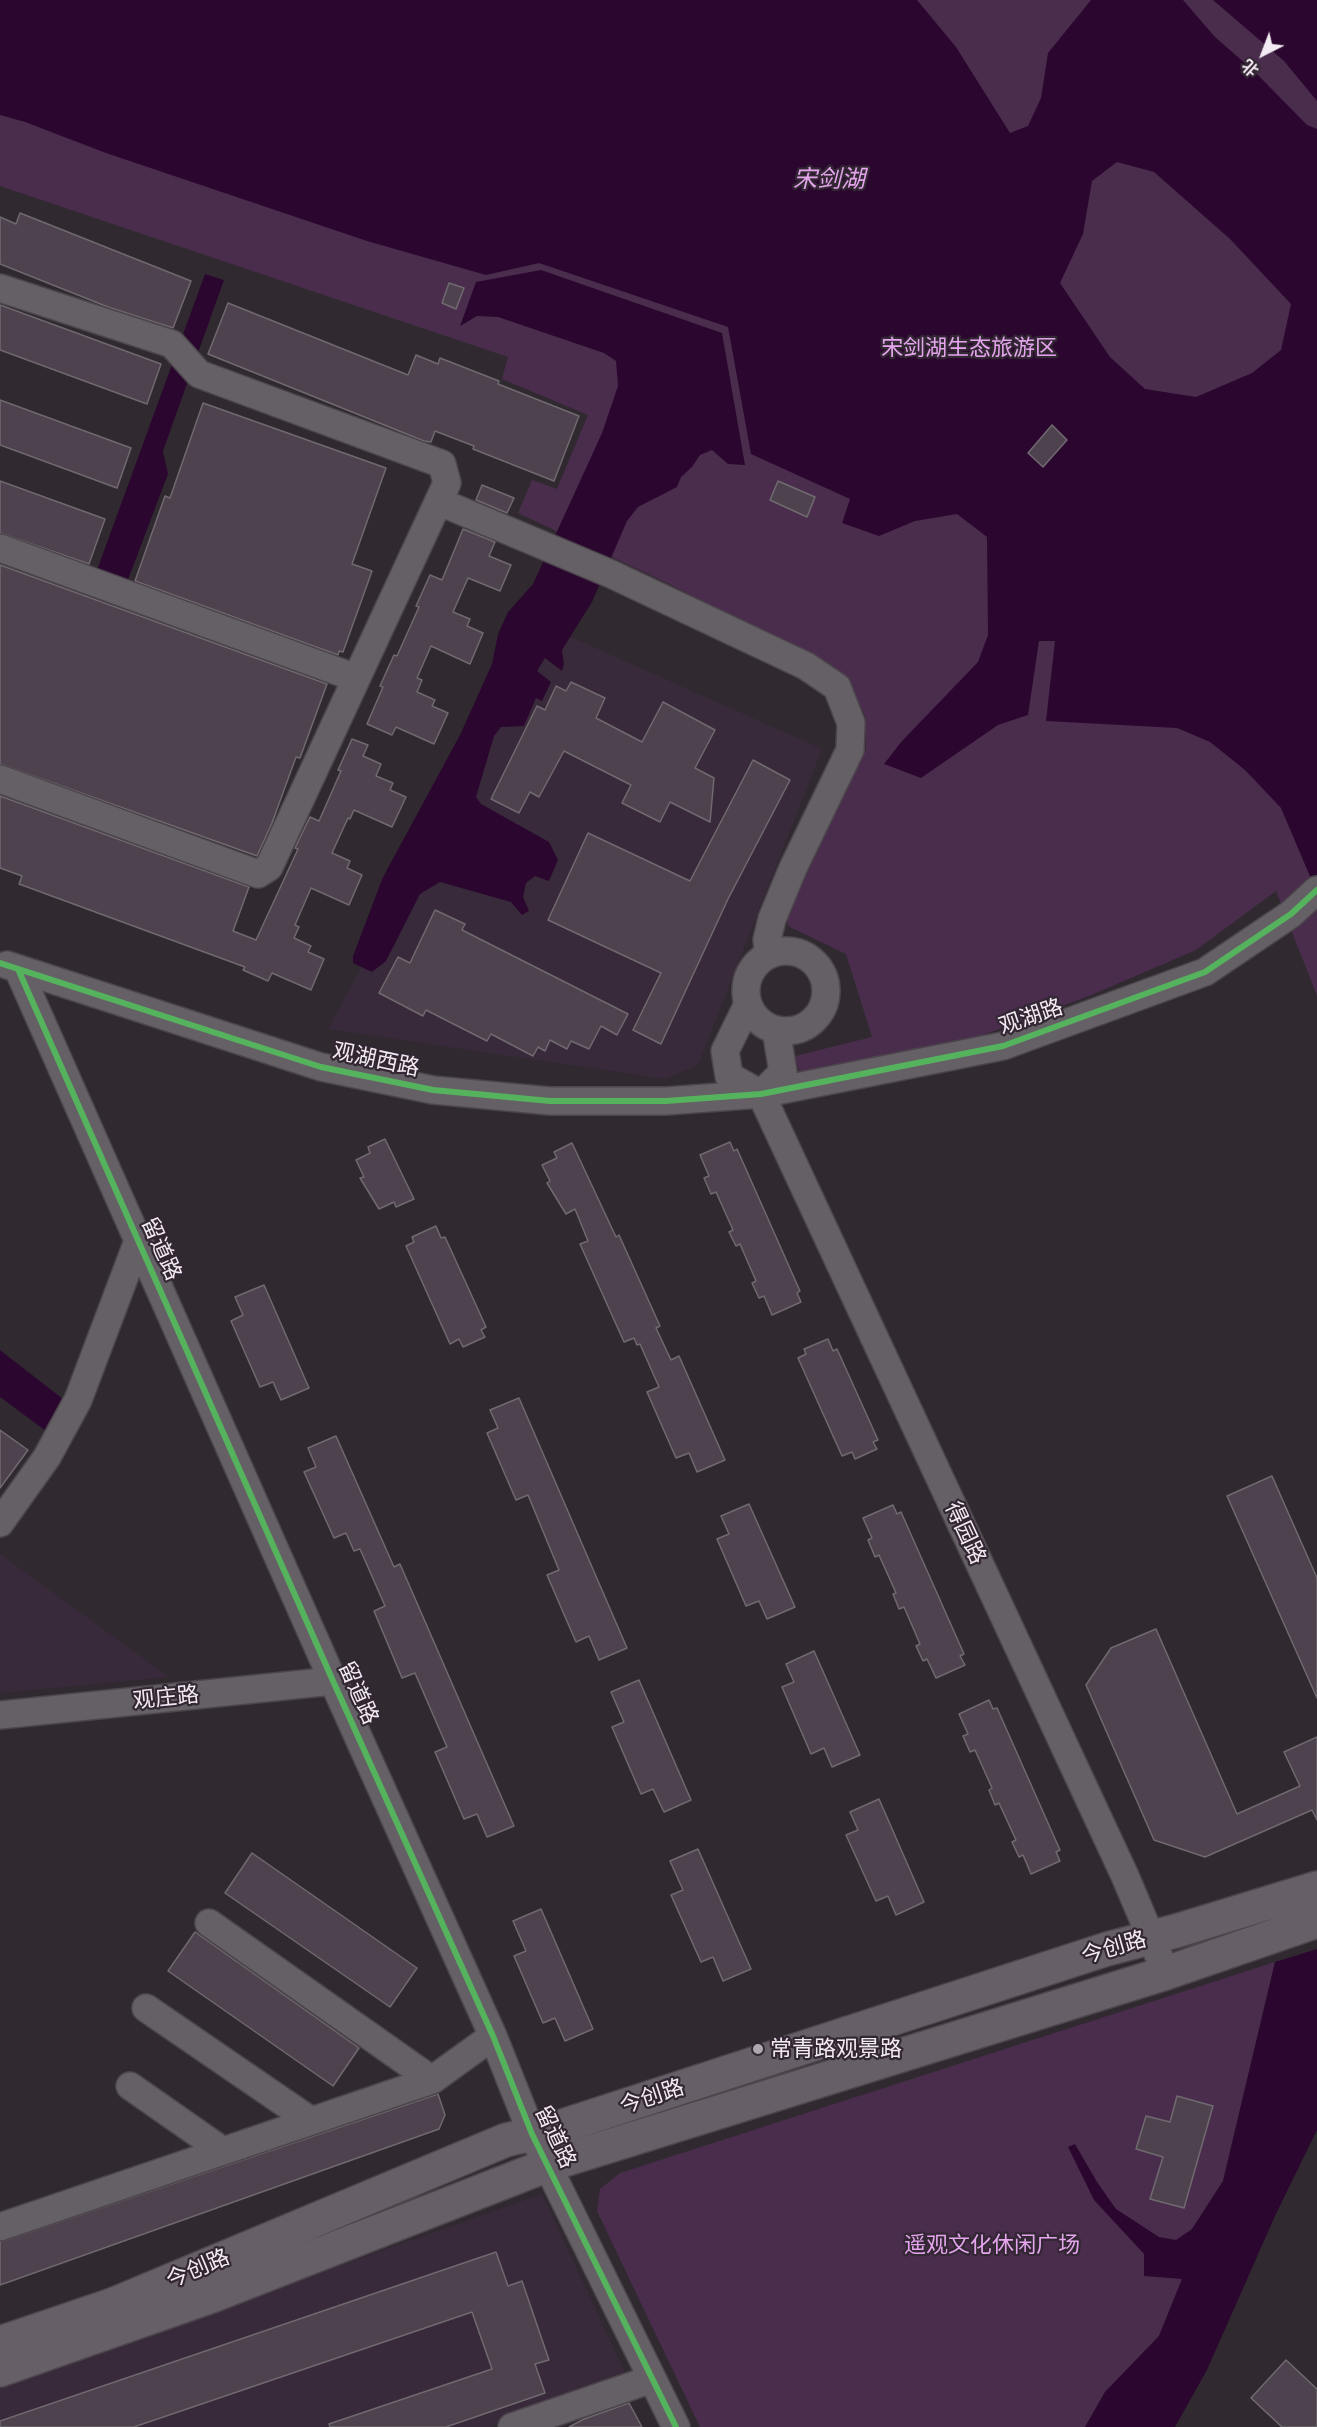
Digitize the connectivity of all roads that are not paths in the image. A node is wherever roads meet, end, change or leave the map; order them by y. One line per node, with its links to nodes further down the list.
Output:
1 (0, 288): 2 (street)
2 (440, 502): 4 (street); 7 (street)
3 (0, 548): 4 (street)
4 (356, 678): 5 (street)
5 (0, 779)
6 (1317, 890): 11 (street, 观湖路)
7 (769, 955): 9 (street); 10 (street)
8 (9, 966): 11 (street, 观湖西路); 12 (street, 留道路)
9 (747, 1004): 10 (street); 11 (street)
10 (776, 1030): 11 (street)
11 (761, 1094): 19 (street, 得园路)
12 (138, 1241): 13 (street); 14 (street, 留道路)
13 (2, 1518)
14 (333, 1681): 15 (street, 观庄路); 22 (street, 留道路)
15 (0, 1716)
16 (1317, 1888): 19 (main road, 今创路)
17 (1317, 1921): 20 (main road, 今创路)
18 (209, 1923): 23 (street)
19 (1151, 1937): 20 (street, 得园路); 26 (main road, 今创路)
20 (1166, 1972): 28 (main road, 今创路)
21 (146, 2008): 25 (street)
22 (493, 2036): 23 (street); 26 (street, 留道路)
23 (432, 2080): 25 (street)
24 (130, 2086): 27 (street)
25 (311, 2121): 27 (street)
26 (532, 2134): 28 (street, 留道路); 30 (main road, 今创路)
27 (223, 2151): 29 (street)
28 (548, 2164): 31 (main road, 今创路); 32 (street, 留道路)
29 (0, 2228)
30 (0, 2343)
31 (0, 2370)
32 (652, 2379): 33 (street); 34 (street, 留道路)
33 (512, 2427)
34 (676, 2427)

